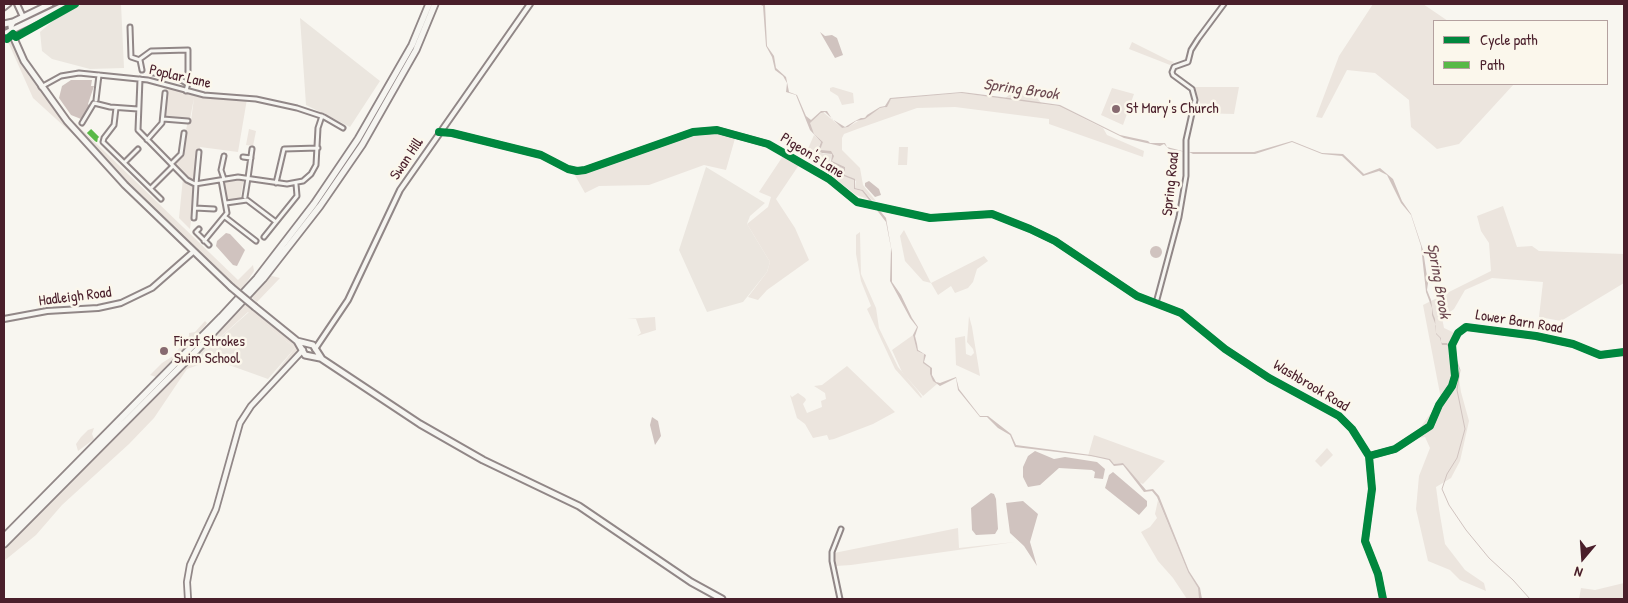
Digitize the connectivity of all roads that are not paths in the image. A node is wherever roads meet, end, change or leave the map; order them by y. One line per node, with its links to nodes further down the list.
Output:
1 (10, 4): 9 (street)
2 (17, 4): 10 (street)
3 (50, 4): 10 (main road)
4 (68, 4): 11 (main road)
5 (429, 4): 82 (highway)
6 (435, 4): 83 (highway)
7 (530, 4): 34 (street, Swan Hill)
8 (1224, 4): 69 (street, Spring Road)
9 (4, 8)
10 (23, 17): 11 (street); 14 (street); 15 (main road)
11 (33, 21): 14 (main road)
12 (4, 25): 15 (main road)
13 (130, 27): 18 (street)
14 (20, 28): 15 (main road)
15 (12, 29): 16 (main road); 17 (main road)
16 (4, 35): 17 (main road)
17 (16, 45): 24 (main road)
18 (140, 59): 19 (street); 23 (street)
19 (142, 70)
20 (153, 73): 23 (street)
21 (99, 75): 22 (street, Poplar Lane); 24 (street, Poplar Lane); 27 (street)
22 (140, 79): 25 (street, Poplar Lane); 29 (street)
23 (188, 84): 25 (street)
24 (41, 88): 68 (main road)
25 (186, 91): 30 (street, Poplar Lane)
26 (165, 93): 31 (street)
27 (96, 100)
28 (116, 108): 29 (street); 33 (street); 47 (street)
29 (138, 109): 39 (street)
30 (322, 116): 35 (street, Poplar Lane); 40 (street)
31 (163, 119): 32 (street); 39 (street)
32 (188, 121)
33 (82, 123)
34 (446, 123): 36 (street, Swan Hill); 37 (street)
35 (343, 128)
36 (439, 132): 37 (street, Pigeon's Lane); 71 (street, Swan Hill)
37 (452, 133): 69 (street, Pigeon's Lane)
38 (184, 134): 48 (street)
39 (147, 140): 48 (street)
40 (318, 148): 51 (street); 53 (street)
41 (138, 149): 47 (street)
42 (252, 149): 46 (street)
43 (199, 152): 52 (street)
44 (224, 156): 50 (street)
45 (243, 157): 46 (street)
46 (251, 158): 49 (street)
47 (125, 162): 54 (street)
48 (172, 165): 52 (street); 54 (street)
49 (248, 178): 50 (street); 51 (street); 55 (street)
50 (222, 180): 52 (street); 57 (street)
51 (276, 183): 53 (street)
52 (196, 184): 58 (street)
53 (296, 184): 62 (street)
54 (151, 188): 56 (street)
55 (245, 196)
56 (161, 199)
57 (226, 203): 60 (street); 62 (street)
58 (195, 208): 59 (street); 61 (street)
59 (214, 209)
60 (225, 217): 65 (street); 66 (street)
61 (194, 218)
62 (276, 222): 64 (street)
63 (199, 229): 65 (street)
64 (264, 237)
65 (204, 241): 67 (street)
66 (256, 241)
67 (209, 245)
68 (193, 252): 70 (street, Hadleigh Road); 72 (main road, bridge)
69 (1156, 302): 80 (street, Washbrook Road)
70 (4, 319)
71 (322, 338): 73 (street, Swan Hill); 75 (street, Swan Hill)
72 (298, 341): 73 (main road); 74 (main road)
73 (310, 343): 74 (main road); 75 (main road)
74 (303, 349): 77 (main road); 79 (main road)
75 (316, 350): 77 (main road); 78 (main road)
76 (1624, 352): 80 (street, Lower Barn Road)
77 (310, 356): 78 (main road); 79 (main road)
78 (322, 358): 85 (main road)
79 (296, 360): 84 (main road)
80 (1369, 456): 87 (street, Washbrook Road)
81 (841, 529): 86 (street)
82 (4, 537)
83 (4, 544)
84 (188, 599)
85 (722, 599)
86 (840, 599)
87 (1383, 599)

